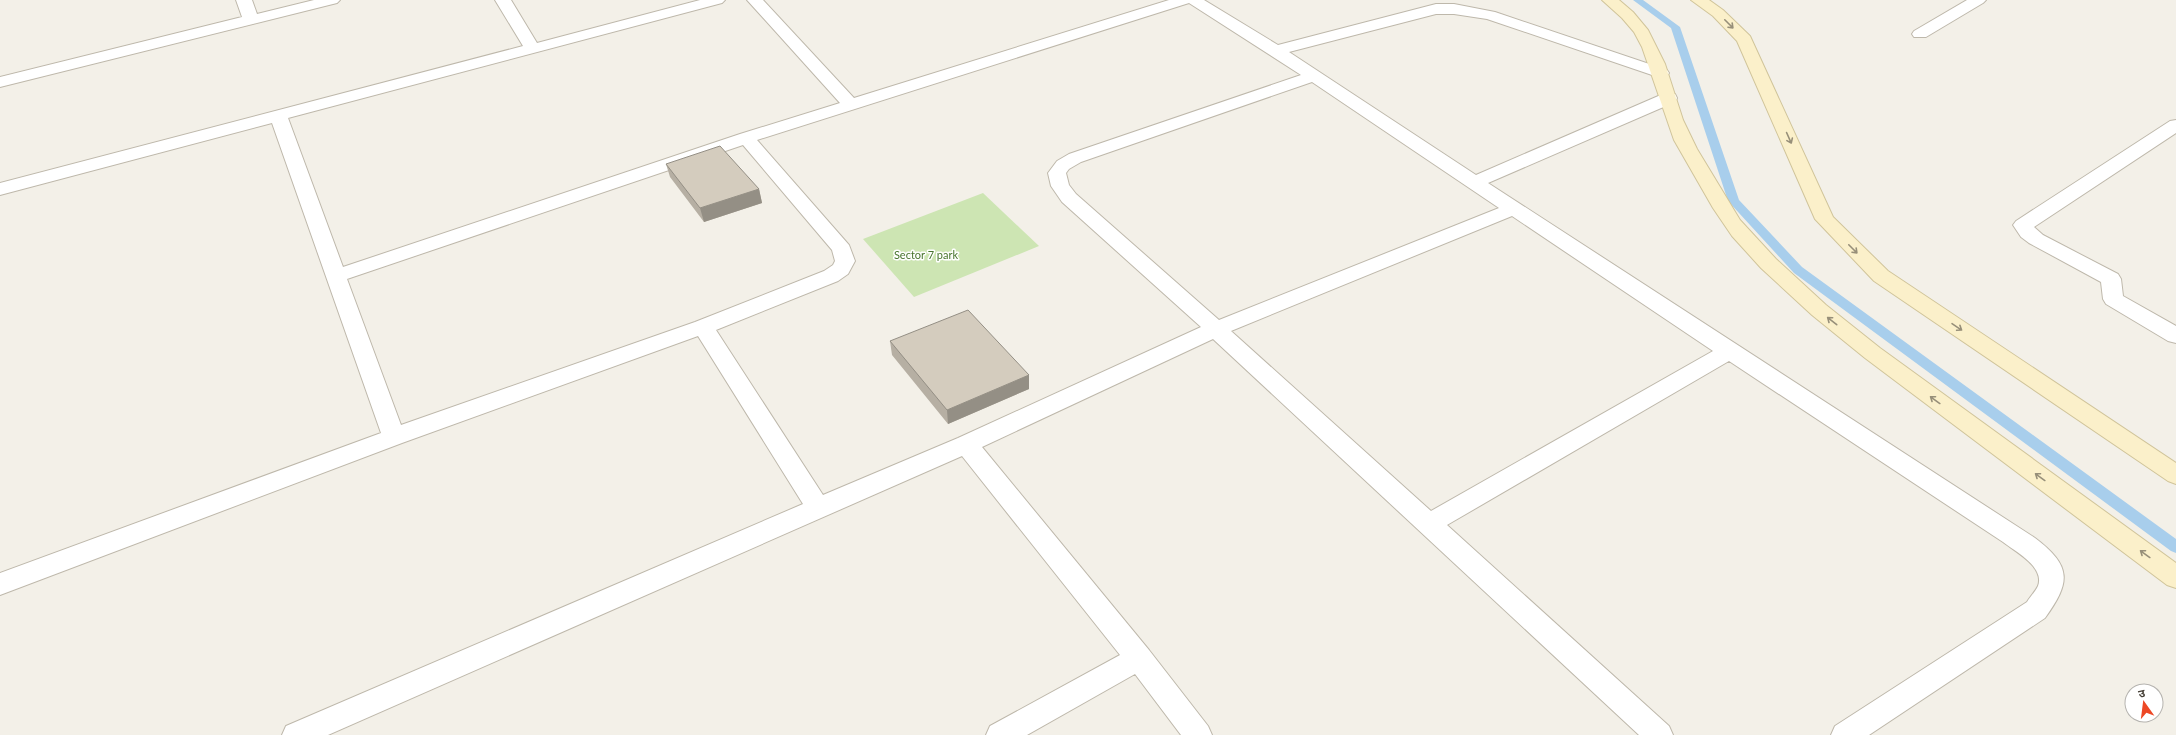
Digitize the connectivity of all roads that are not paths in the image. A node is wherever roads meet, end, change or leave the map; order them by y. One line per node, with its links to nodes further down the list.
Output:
1 (244, 0): 11 (street)
2 (332, 0): 11 (street)
3 (502, 0): 13 (street)
4 (717, 0): 13 (street)
5 (755, 0): 19 (street)
6 (1184, 0): 19 (street)
7 (1194, 0): 14 (street)
8 (1610, 0): 15 (main road)
9 (1698, 0): 33 (main road, one-way to 33)
10 (1978, 0): 12 (street)
11 (251, 20): 17 (street)
12 (1920, 34)
13 (532, 48): 20 (street)
14 (1276, 51): 15 (street); 16 (street)
15 (1661, 74): 18 (main road)
16 (1313, 76): 23 (street); 28 (street)
17 (0, 82)
18 (1669, 98): 23 (street); 36 (main road, one-way to 18)
19 (852, 106): 22 (street)
20 (278, 116): 24 (street); 26 (street)
21 (2176, 126): 29 (street)
22 (746, 138): 26 (street); 27 (street)
23 (1474, 182): 25 (street)
24 (0, 189)
25 (1513, 209): 28 (street); 30 (street)
26 (336, 276): 31 (street)
27 (703, 327): 31 (street); 34 (street)
28 (1216, 329): 32 (street); 35 (street)
29 (2176, 336)
30 (1729, 351): 35 (street); 43 (street)
31 (394, 437): 37 (street)
32 (966, 444): 34 (street); 38 (street)
33 (2176, 475)
34 (819, 509): 39 (street)
35 (1428, 524): 42 (street)
36 (2176, 577)
37 (0, 584)
38 (1139, 658): 40 (street); 41 (street)
39 (296, 735)
40 (1000, 735)
41 (1198, 735)
42 (1659, 735)
43 (1845, 735)

